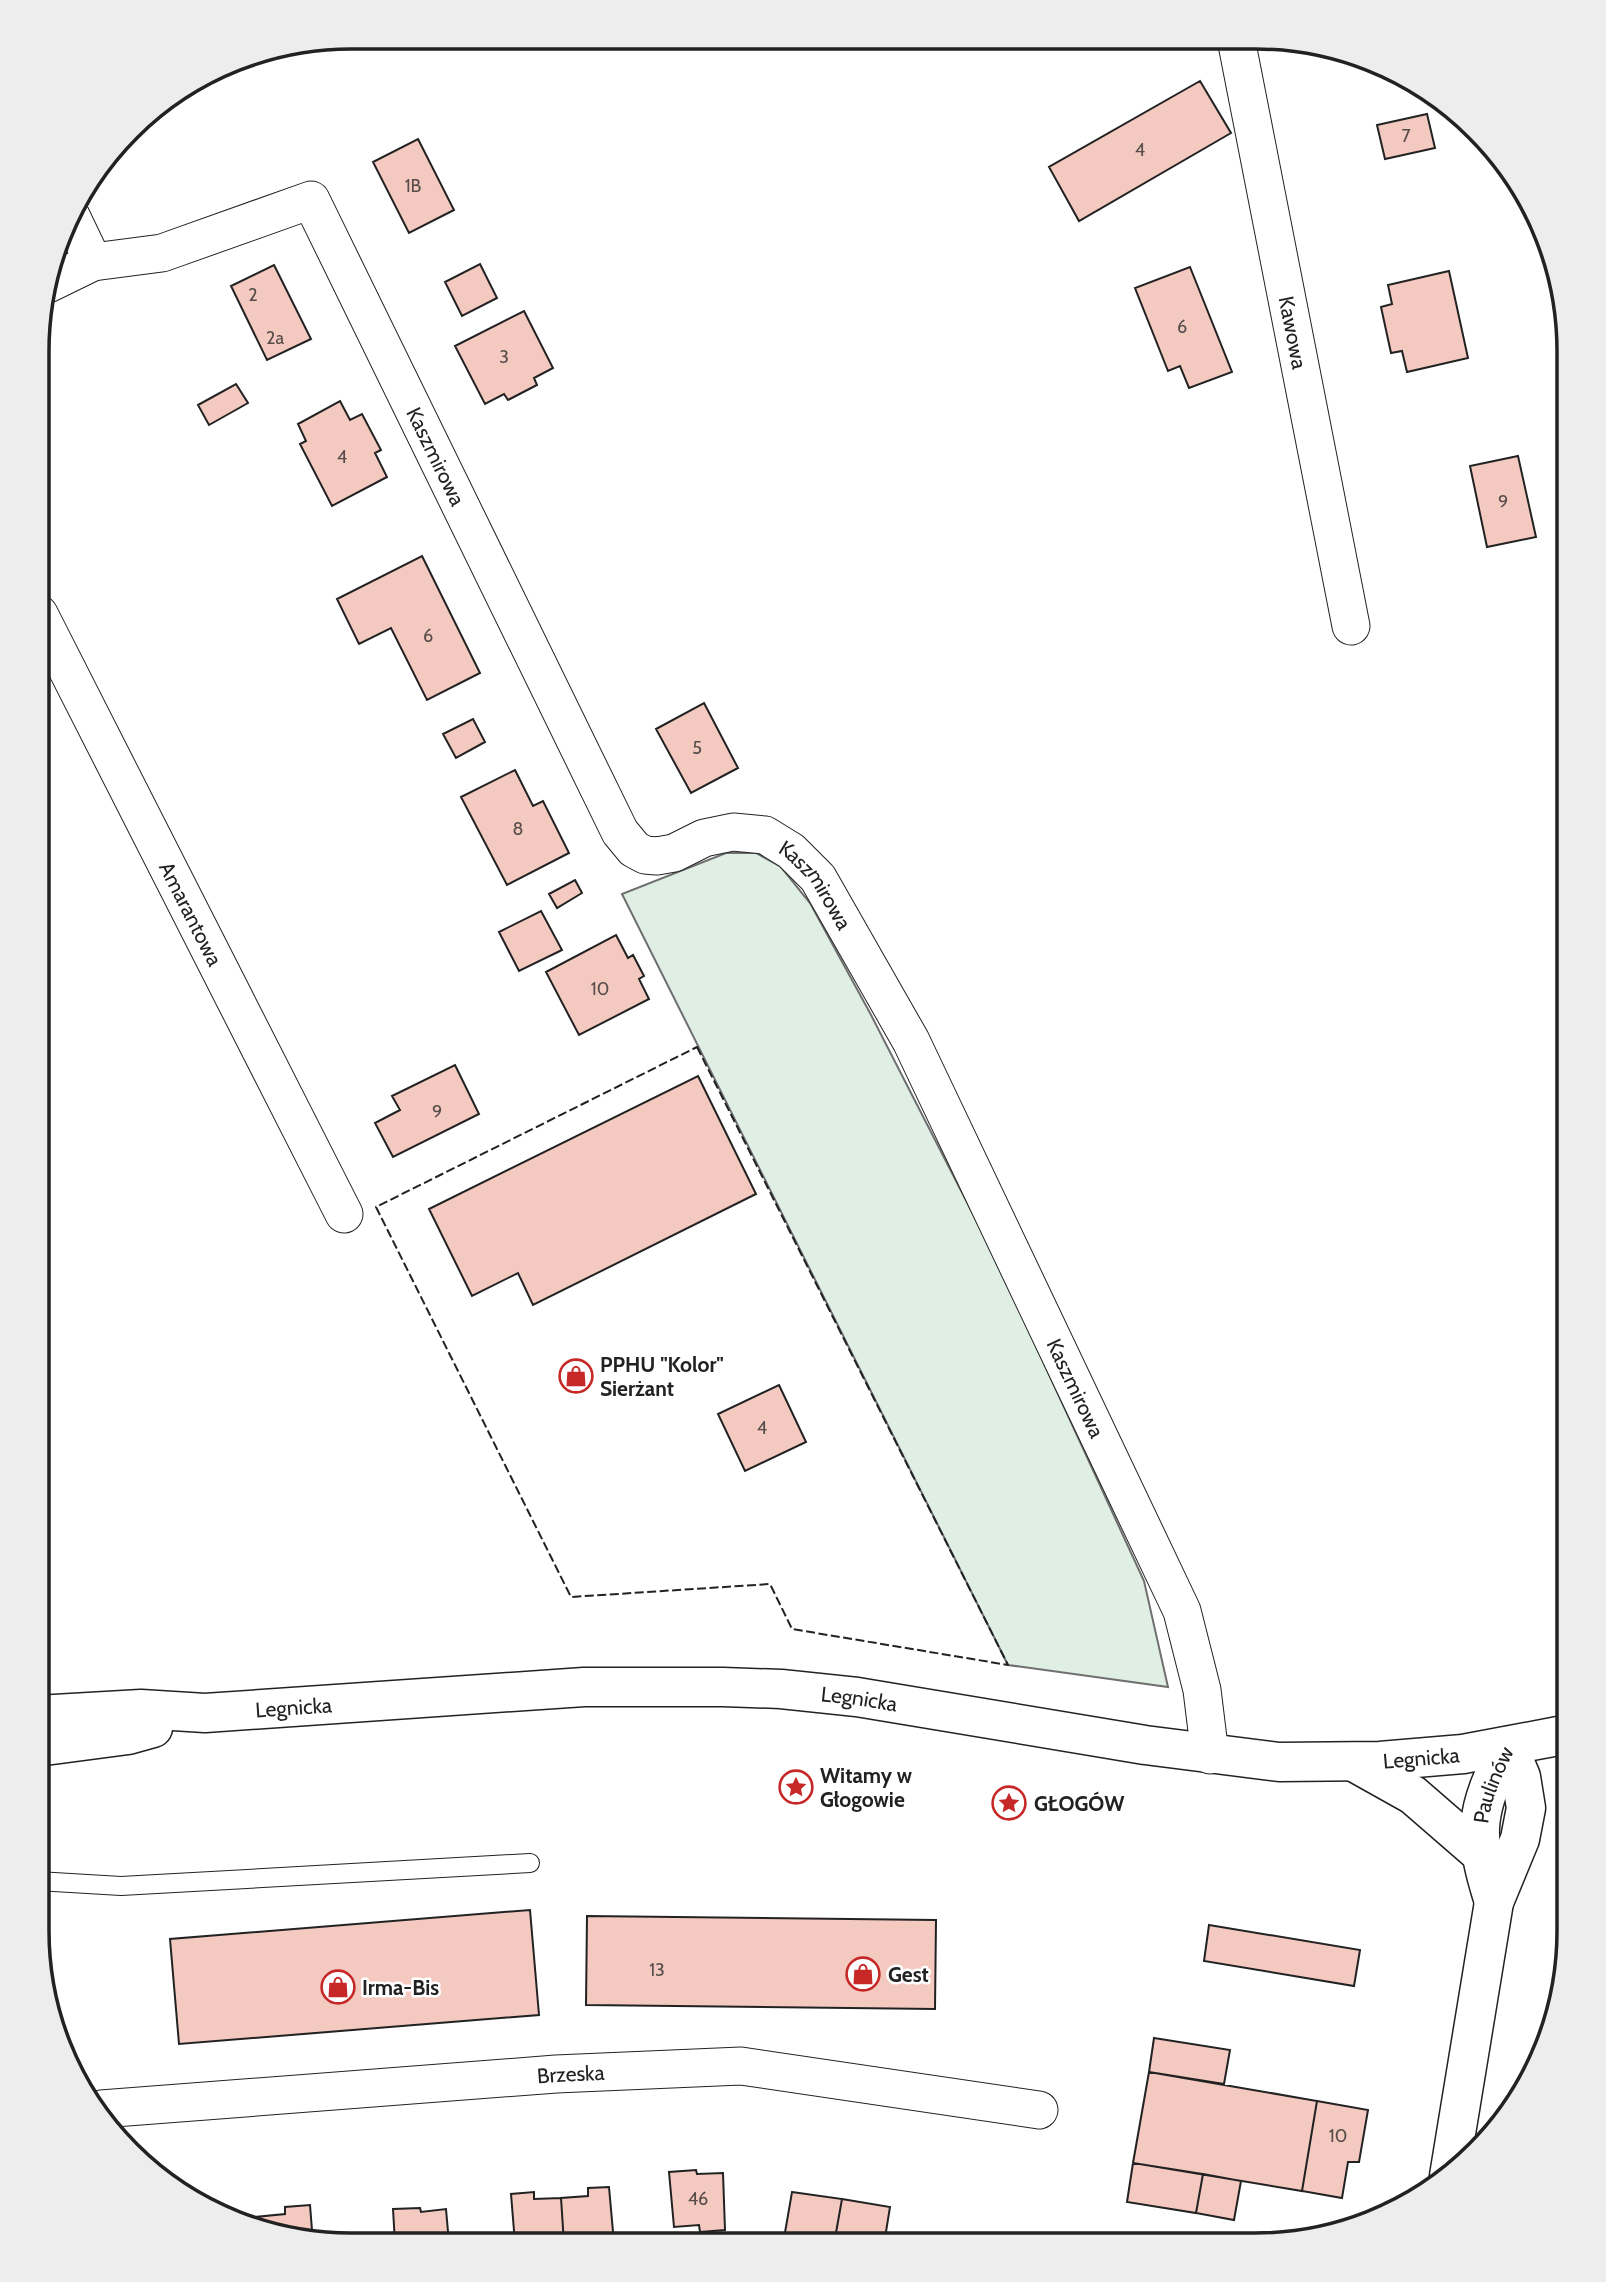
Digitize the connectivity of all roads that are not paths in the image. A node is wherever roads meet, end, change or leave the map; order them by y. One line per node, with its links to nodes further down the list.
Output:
1 (1238, 49): 5 (street, Kawowa)
2 (76, 226): 3 (street)
3 (93, 262): 4 (street); 13 (street, Kaszmirowa)
4 (58, 279)
5 (1351, 626)
6 (49, 634): 7 (street, Amarantowa)
7 (344, 1214)
8 (205, 1713): 9 (main road, Legnicka); 11 (main road, Legnicka); 13 (main road, Legnicka)
9 (49, 1714)
10 (1557, 1736): 12 (main road, Legnicka)
11 (49, 1745)
12 (1508, 1746): 14 (main road, Legnicka); 15 (main road, Paulinów); 18 (main road, Paulinów)
13 (1210, 1755): 14 (main road, Legnicka)
14 (1354, 1762): 15 (main road)
15 (1481, 1854): 18 (main road, Paulinów)
16 (530, 1863): 17 (lane)
17 (49, 1882)
18 (1494, 1902): 21 (main road, Paulinów)
19 (107, 2109): 20 (street, Brzeska)
20 (1039, 2110)
21 (1453, 2159)

